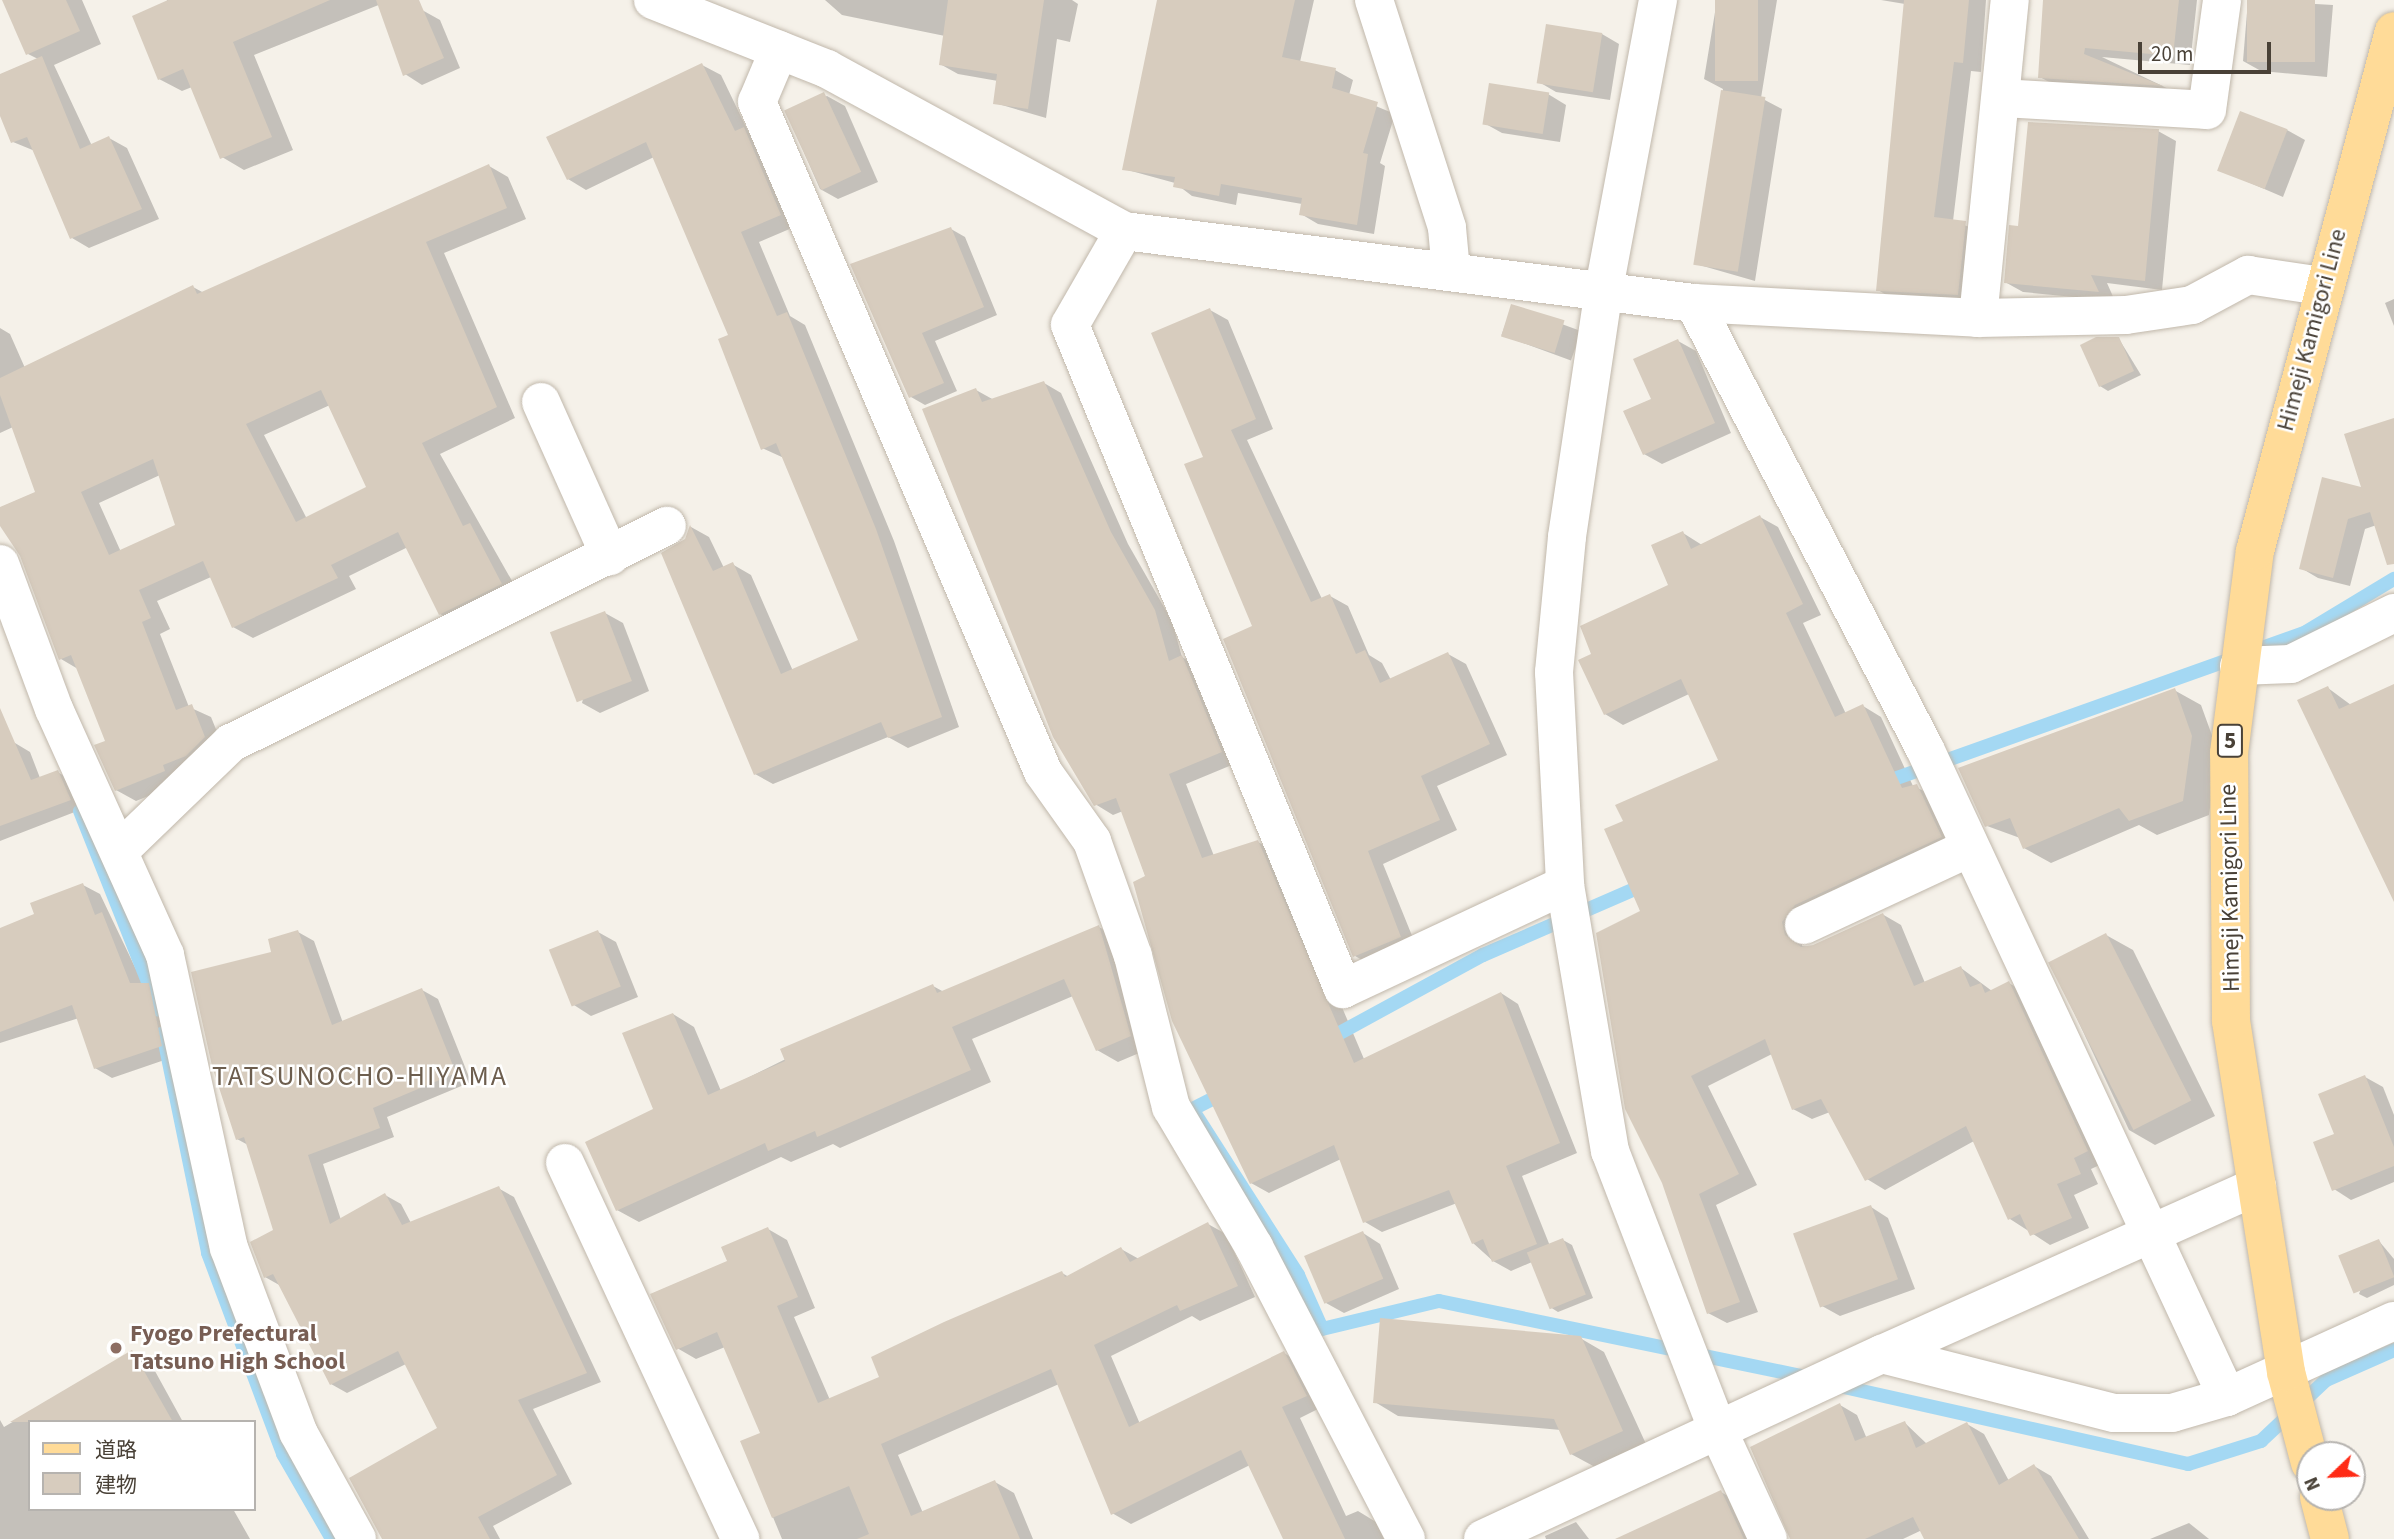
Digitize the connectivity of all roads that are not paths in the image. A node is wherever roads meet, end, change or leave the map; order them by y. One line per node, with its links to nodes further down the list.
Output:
1 (653, 0): 7 (street)
2 (1374, 0): 10 (street)
3 (1658, 0): 12 (street)
4 (2010, 0): 8 (street)
5 (2222, 0): 8 (street)
6 (2394, 31): 11 (main road, Himeji Kamigori Line / 5)
7 (779, 50): 9 (street); 37 (street)
8 (2001, 98): 14 (street)
9 (1124, 231): 10 (street); 23 (street)
10 (1451, 271): 12 (street)
11 (2322, 286): 14 (street); 20 (main road, Himeji Kamigori Line / 5)
12 (1604, 289): 13 (street); 23 (street)
13 (1694, 303): 14 (street); 21 (street)
14 (1978, 318)
15 (541, 402): 17 (street)
16 (667, 526): 17 (street)
17 (610, 556): 22 (street)
18 (0, 564): 22 (street)
19 (2394, 613): 20 (street)
20 (2239, 666): 26 (main road, Himeji Kamigori Line / 5)
21 (1969, 848): 24 (street); 27 (street)
22 (119, 851): 35 (street)
23 (1565, 885): 32 (street)
24 (1804, 925)
25 (565, 1163): 36 (street)
26 (2257, 1186): 27 (street); 30 (main road, Himeji Kamigori Line / 5)
27 (2148, 1231): 29 (street); 31 (street)
28 (2394, 1321): 30 (street)
29 (1882, 1353): 31 (street); 32 (street)
30 (2286, 1372): 31 (street); 33 (main road, Himeji Kamigori Line / 5)
31 (2228, 1396)
32 (1716, 1426): 38 (street); 39 (street)
33 (2304, 1441)
34 (2323, 1511): 40 (main road)
35 (357, 1539)
36 (740, 1539)
37 (1406, 1539)
38 (1483, 1539)
39 (1768, 1539)
40 (2330, 1539)

